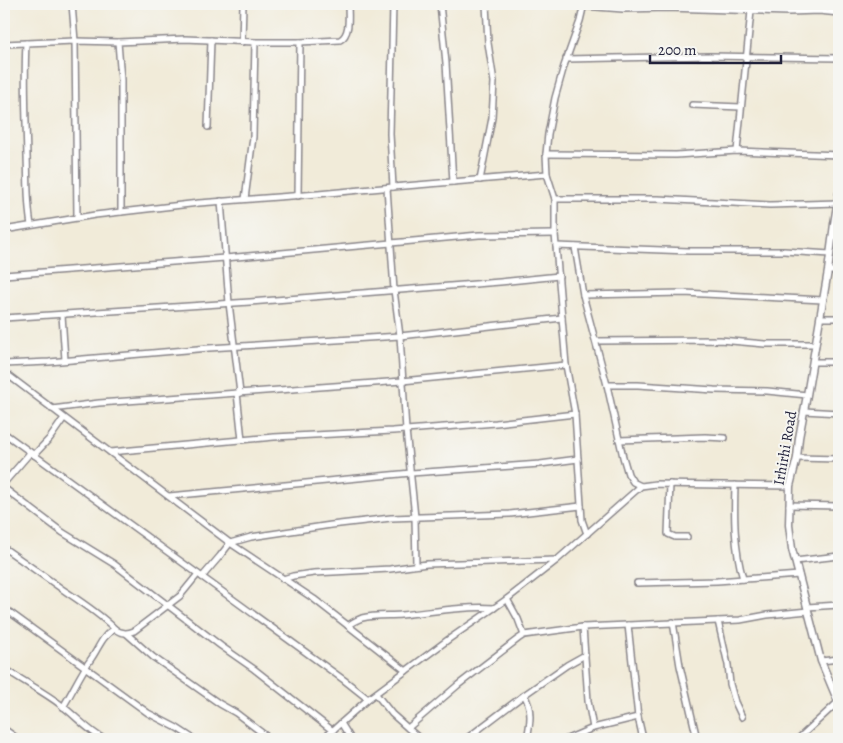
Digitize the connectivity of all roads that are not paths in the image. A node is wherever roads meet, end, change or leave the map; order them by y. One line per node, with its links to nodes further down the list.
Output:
1 (72, 4): 11 (street)
2 (243, 4): 13 (street)
3 (348, 4): 15 (street)
4 (393, 4): 30 (street)
5 (440, 4): 29 (street)
6 (486, 4): 28 (street)
7 (583, 5): 8 (street); 20 (street)
8 (751, 11): 9 (street); 18 (street)
9 (839, 12)
10 (211, 40): 12 (street); 13 (street); 23 (street)
11 (75, 41): 12 (street); 16 (street); 38 (street)
12 (118, 42): 37 (street)
13 (242, 42): 14 (street)
14 (255, 42): 15 (street); 33 (street)
15 (300, 42): 32 (street)
16 (26, 43): 17 (street); 40 (street)
17 (4, 44)
18 (746, 56): 19 (street); 20 (street); 22 (street)
19 (839, 58)
20 (566, 59): 25 (street)
21 (692, 105): 22 (street)
22 (741, 107): 24 (street)
23 (208, 127)
24 (737, 151): 25 (street); 26 (street)
25 (546, 154): 27 (street)
26 (839, 155)
27 (547, 174): 28 (street); 34 (street)
28 (480, 180): 29 (street)
29 (453, 182): 30 (street)
30 (390, 187): 32 (street); 43 (street)
31 (839, 193): 36 (street, Irhirhi Road)
32 (298, 196): 33 (street)
33 (245, 199): 35 (street)
34 (554, 199): 36 (street); 42 (street)
35 (221, 201): 37 (street); 47 (street)
36 (838, 203): 39 (street, Irhirhi Road)
37 (121, 212): 38 (street)
38 (77, 218): 40 (street)
39 (836, 224): 46 (street, Irhirhi Road)
40 (31, 226): 41 (street)
41 (4, 230)
42 (555, 234): 43 (street); 44 (street)
43 (391, 243): 47 (street); 52 (street)
44 (556, 246): 45 (street); 51 (street)
45 (575, 247): 46 (street); 53 (street)
46 (830, 254): 48 (street, Irhirhi Road)
47 (225, 258): 50 (street); 55 (street)
48 (828, 271): 49 (street); 54 (street, Irhirhi Road)
49 (839, 271)
50 (4, 276)
51 (558, 276): 52 (street); 58 (street)
52 (394, 290): 55 (street); 61 (street)
53 (583, 295): 54 (street); 62 (street)
54 (823, 300): 59 (street, Irhirhi Road)
55 (229, 302): 56 (street); 64 (street)
56 (62, 315): 57 (street); 65 (street)
57 (4, 318)
58 (562, 318): 61 (street); 69 (street)
59 (820, 318): 60 (street); 63 (street, Irhirhi Road)
60 (839, 318)
61 (400, 336): 64 (street); 71 (street)
62 (596, 341): 63 (street); 72 (street)
63 (816, 344): 66 (street, Irhirhi Road)
64 (234, 347): 65 (street); 73 (street)
65 (65, 360): 68 (street)
66 (813, 362): 67 (street); 74 (street, Irhirhi Road)
67 (839, 362)
68 (4, 364)
69 (566, 365): 71 (street); 78 (street)
70 (4, 372): 75 (street)
71 (402, 381): 73 (street); 80 (street)
72 (607, 385): 74 (street); 84 (street)
73 (238, 393): 75 (street); 83 (street)
74 (808, 395): 76 (street, Irhirhi Road)
75 (52, 409): 79 (street)
76 (804, 411): 77 (street); 87 (street, Irhirhi Road)
77 (839, 413)
78 (575, 414): 80 (street); 88 (street)
79 (64, 418): 85 (street); 86 (street)
80 (406, 430): 83 (street); 90 (street)
81 (4, 434): 86 (street)
82 (725, 438): 84 (street)
83 (242, 440): 85 (street)
84 (620, 440): 94 (street)
85 (109, 452): 97 (street)
86 (32, 454): 91 (street); 110 (street)
87 (797, 458): 89 (street); 95 (street, Irhirhi Road)
88 (578, 459): 90 (street); 99 (street)
89 (839, 459)
90 (411, 473): 97 (street); 101 (street)
91 (4, 483)
92 (670, 484): 93 (street); 94 (street); 103 (street)
93 (735, 485): 95 (street); 112 (street)
94 (641, 486): 102 (street)
95 (790, 486): 98 (street, Irhirhi Road)
96 (4, 488): 116 (street)
97 (169, 496): 104 (street)
98 (789, 505): 100 (street); 108 (street, Irhirhi Road)
99 (581, 506): 101 (street); 102 (street)
100 (839, 506)
101 (414, 517): 104 (street); 109 (street)
102 (587, 534): 107 (street)
103 (688, 537)
104 (230, 542): 110 (street); 113 (street)
105 (4, 548): 126 (street)
106 (839, 556): 108 (street)
107 (557, 560): 109 (street); 115 (street)
108 (796, 561): 111 (street, Irhirhi Road)
109 (416, 565): 113 (street)
110 (200, 575): 116 (street); 137 (street)
111 (799, 575): 112 (street); 120 (street, Irhirhi Road)
112 (743, 578): 114 (street)
113 (283, 579): 124 (street)
114 (636, 583)
115 (507, 599): 119 (street); 128 (street)
116 (168, 605): 127 (street); 146 (street)
117 (839, 605): 120 (street)
118 (4, 608): 132 (street)
119 (494, 608): 124 (street); 134 (street)
120 (808, 609): 121 (street); 131 (street, Irhirhi Road)
121 (718, 621): 122 (street); 141 (street)
122 (673, 622): 123 (street); 158 (street)
123 (628, 625): 125 (street); 140 (street)
124 (348, 626): 134 (street)
125 (583, 627): 128 (street); 129 (street)
126 (115, 629): 127 (street); 132 (street)
127 (127, 634): 150 (street)
128 (524, 635): 143 (street)
129 (585, 655): 136 (street); 144 (street)
130 (839, 659): 131 (street)
131 (822, 660): 138 (street, Irhirhi Road)
132 (85, 666): 139 (street); 149 (street)
133 (4, 668): 139 (street)
134 (406, 671): 135 (street)
135 (376, 694): 137 (street); 143 (street)
136 (524, 695): 154 (street); 155 (street)
137 (368, 699): 142 (street)
138 (839, 703): 159 (street)
139 (63, 707): 148 (street)
140 (638, 716): 144 (street); 157 (street)
141 (742, 717)
142 (340, 723): 146 (street); 152 (street)
143 (408, 728): 153 (street)
144 (593, 728): 156 (street)
145 (4, 729): 147 (street)
146 (333, 731): 151 (street)
147 (18, 739)
148 (104, 739)
149 (194, 739)
150 (270, 739)
151 (323, 739)
152 (351, 739)
153 (420, 739)
154 (466, 739)
155 (528, 739)
156 (567, 739)
157 (643, 739)
158 (697, 739)
159 (798, 739)

